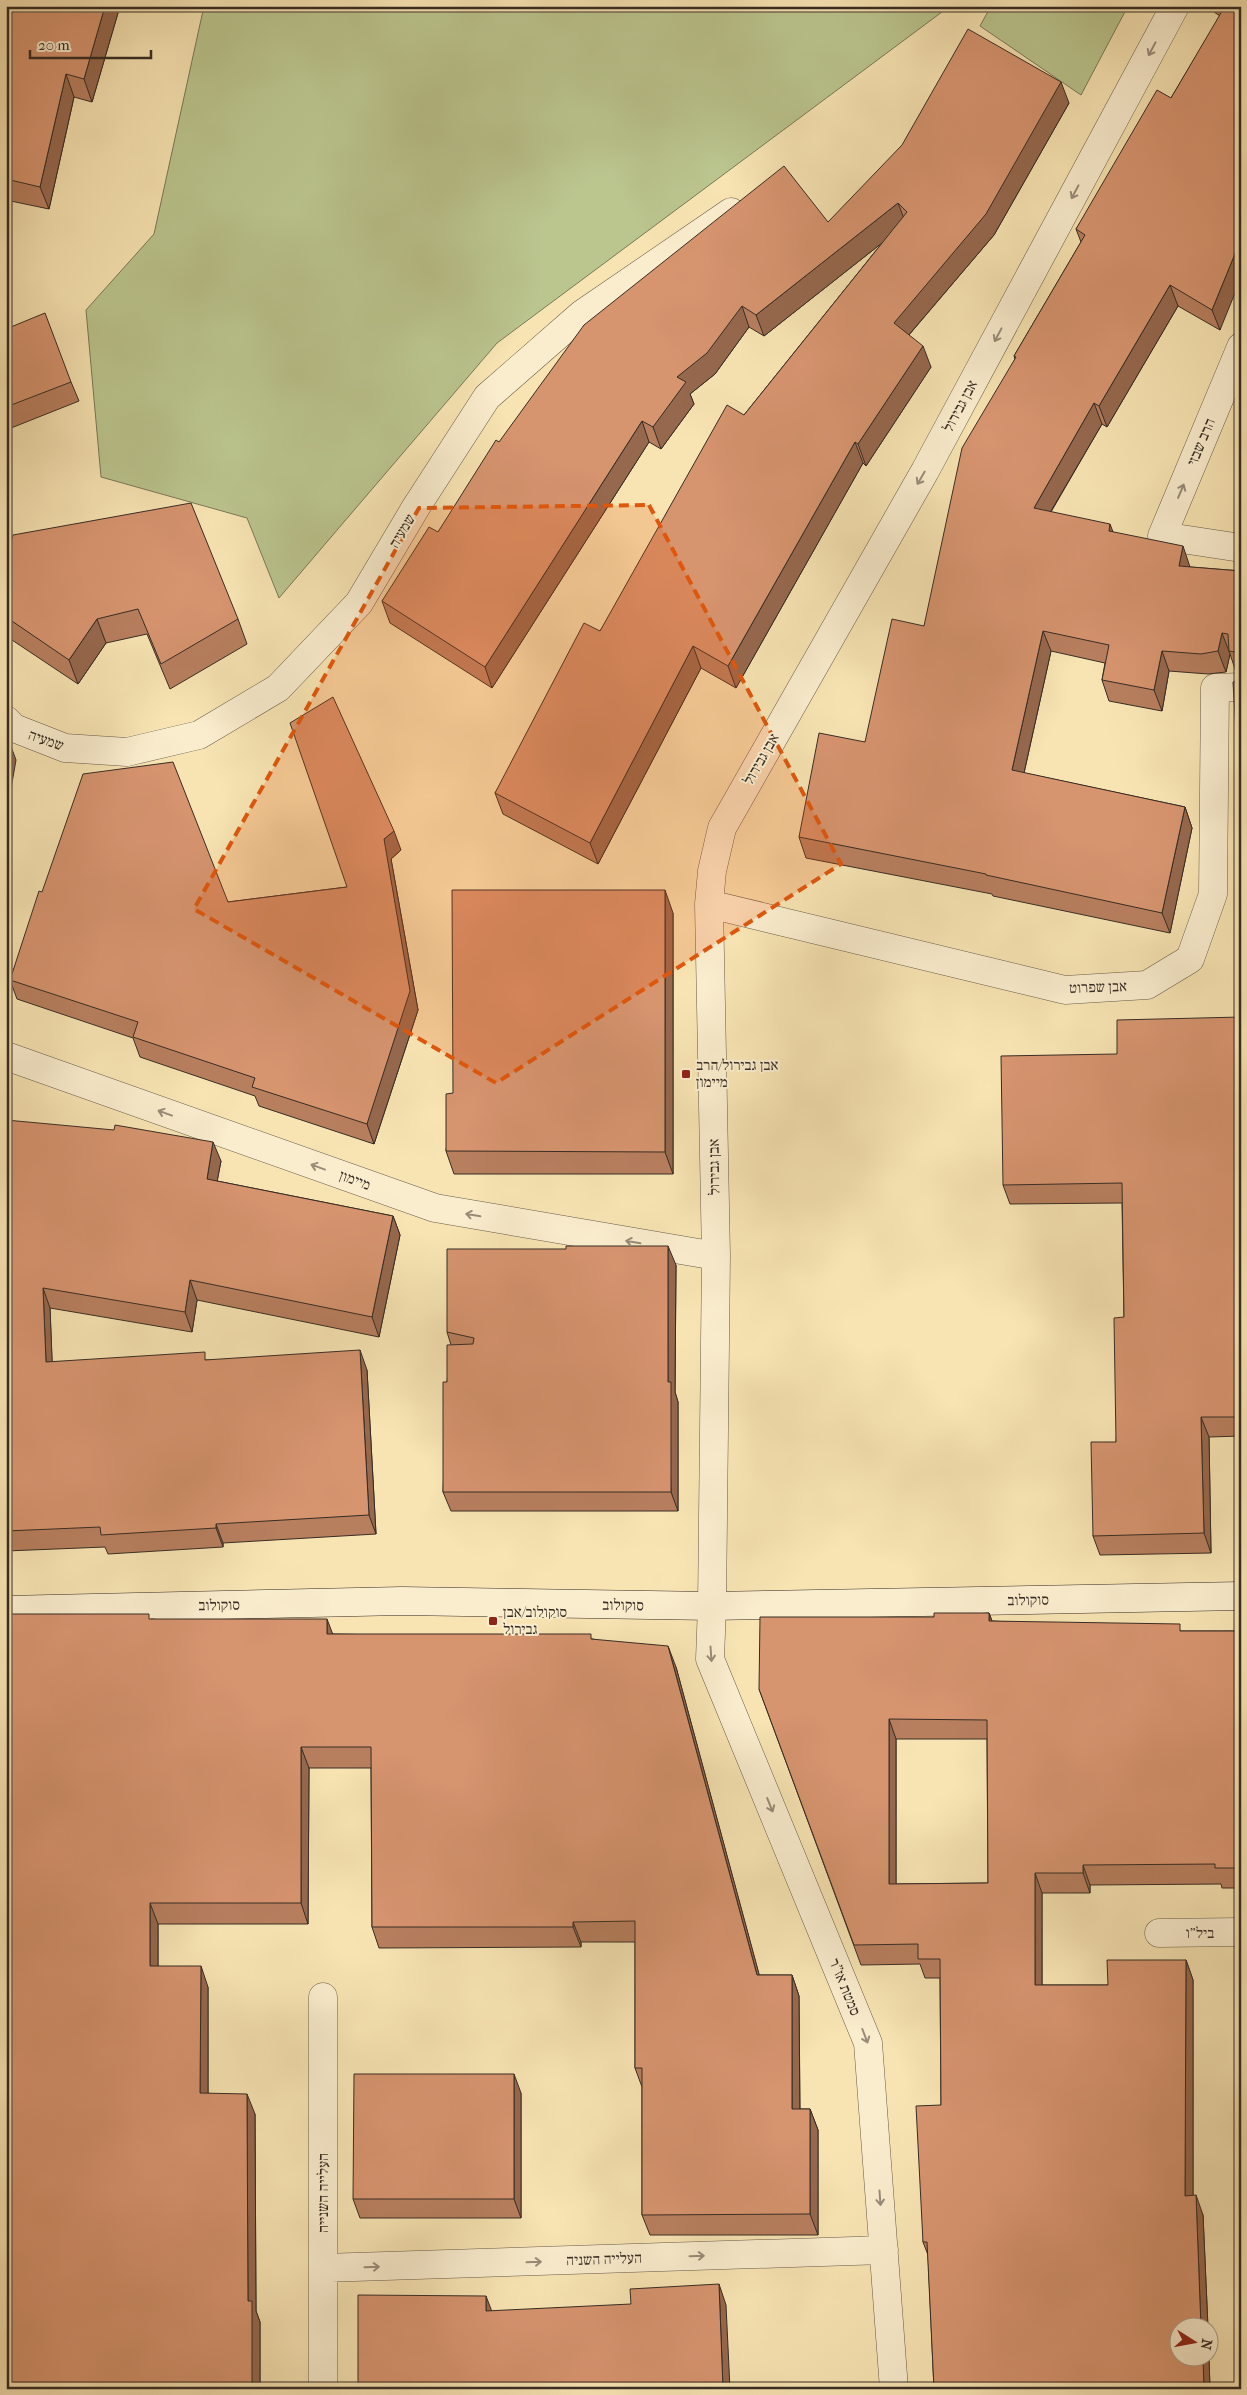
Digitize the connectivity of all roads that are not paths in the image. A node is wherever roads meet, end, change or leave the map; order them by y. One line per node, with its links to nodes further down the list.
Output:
1 (1175, 6): 7 (street, אבן גבירול, one-way to 7)
2 (748, 200): 6 (street, שמעיה)
3 (1241, 348): 4 (street, הרב שבזי, one-way to 3)
4 (1241, 548)
5 (1241, 687): 7 (street, אבן שפרוט)
6 (6, 720)
7 (709, 904): 9 (street, אבן גבירול)
8 (6, 1056): 9 (street, מיימון, one-way to 8)
9 (716, 1256): 11 (street, אבן גבירול)
10 (1241, 1596): 11 (street, סוקולוב)
11 (712, 1606): 12 (street, סוקולוב); 16 (street, סמטת אז"ר, one-way to 16)
12 (6, 1610)
13 (1241, 1932): 14 (street, ביל"ו)
14 (1159, 1933)
15 (322, 1997): 17 (street, העלייה השנייה)
16 (884, 2250): 17 (street, העלייה השניה, one-way to 16); 19 (street, סמטת אז"ר)
17 (323, 2268): 18 (street, העלייה השנייה)
18 (323, 2389)
19 (894, 2389)

